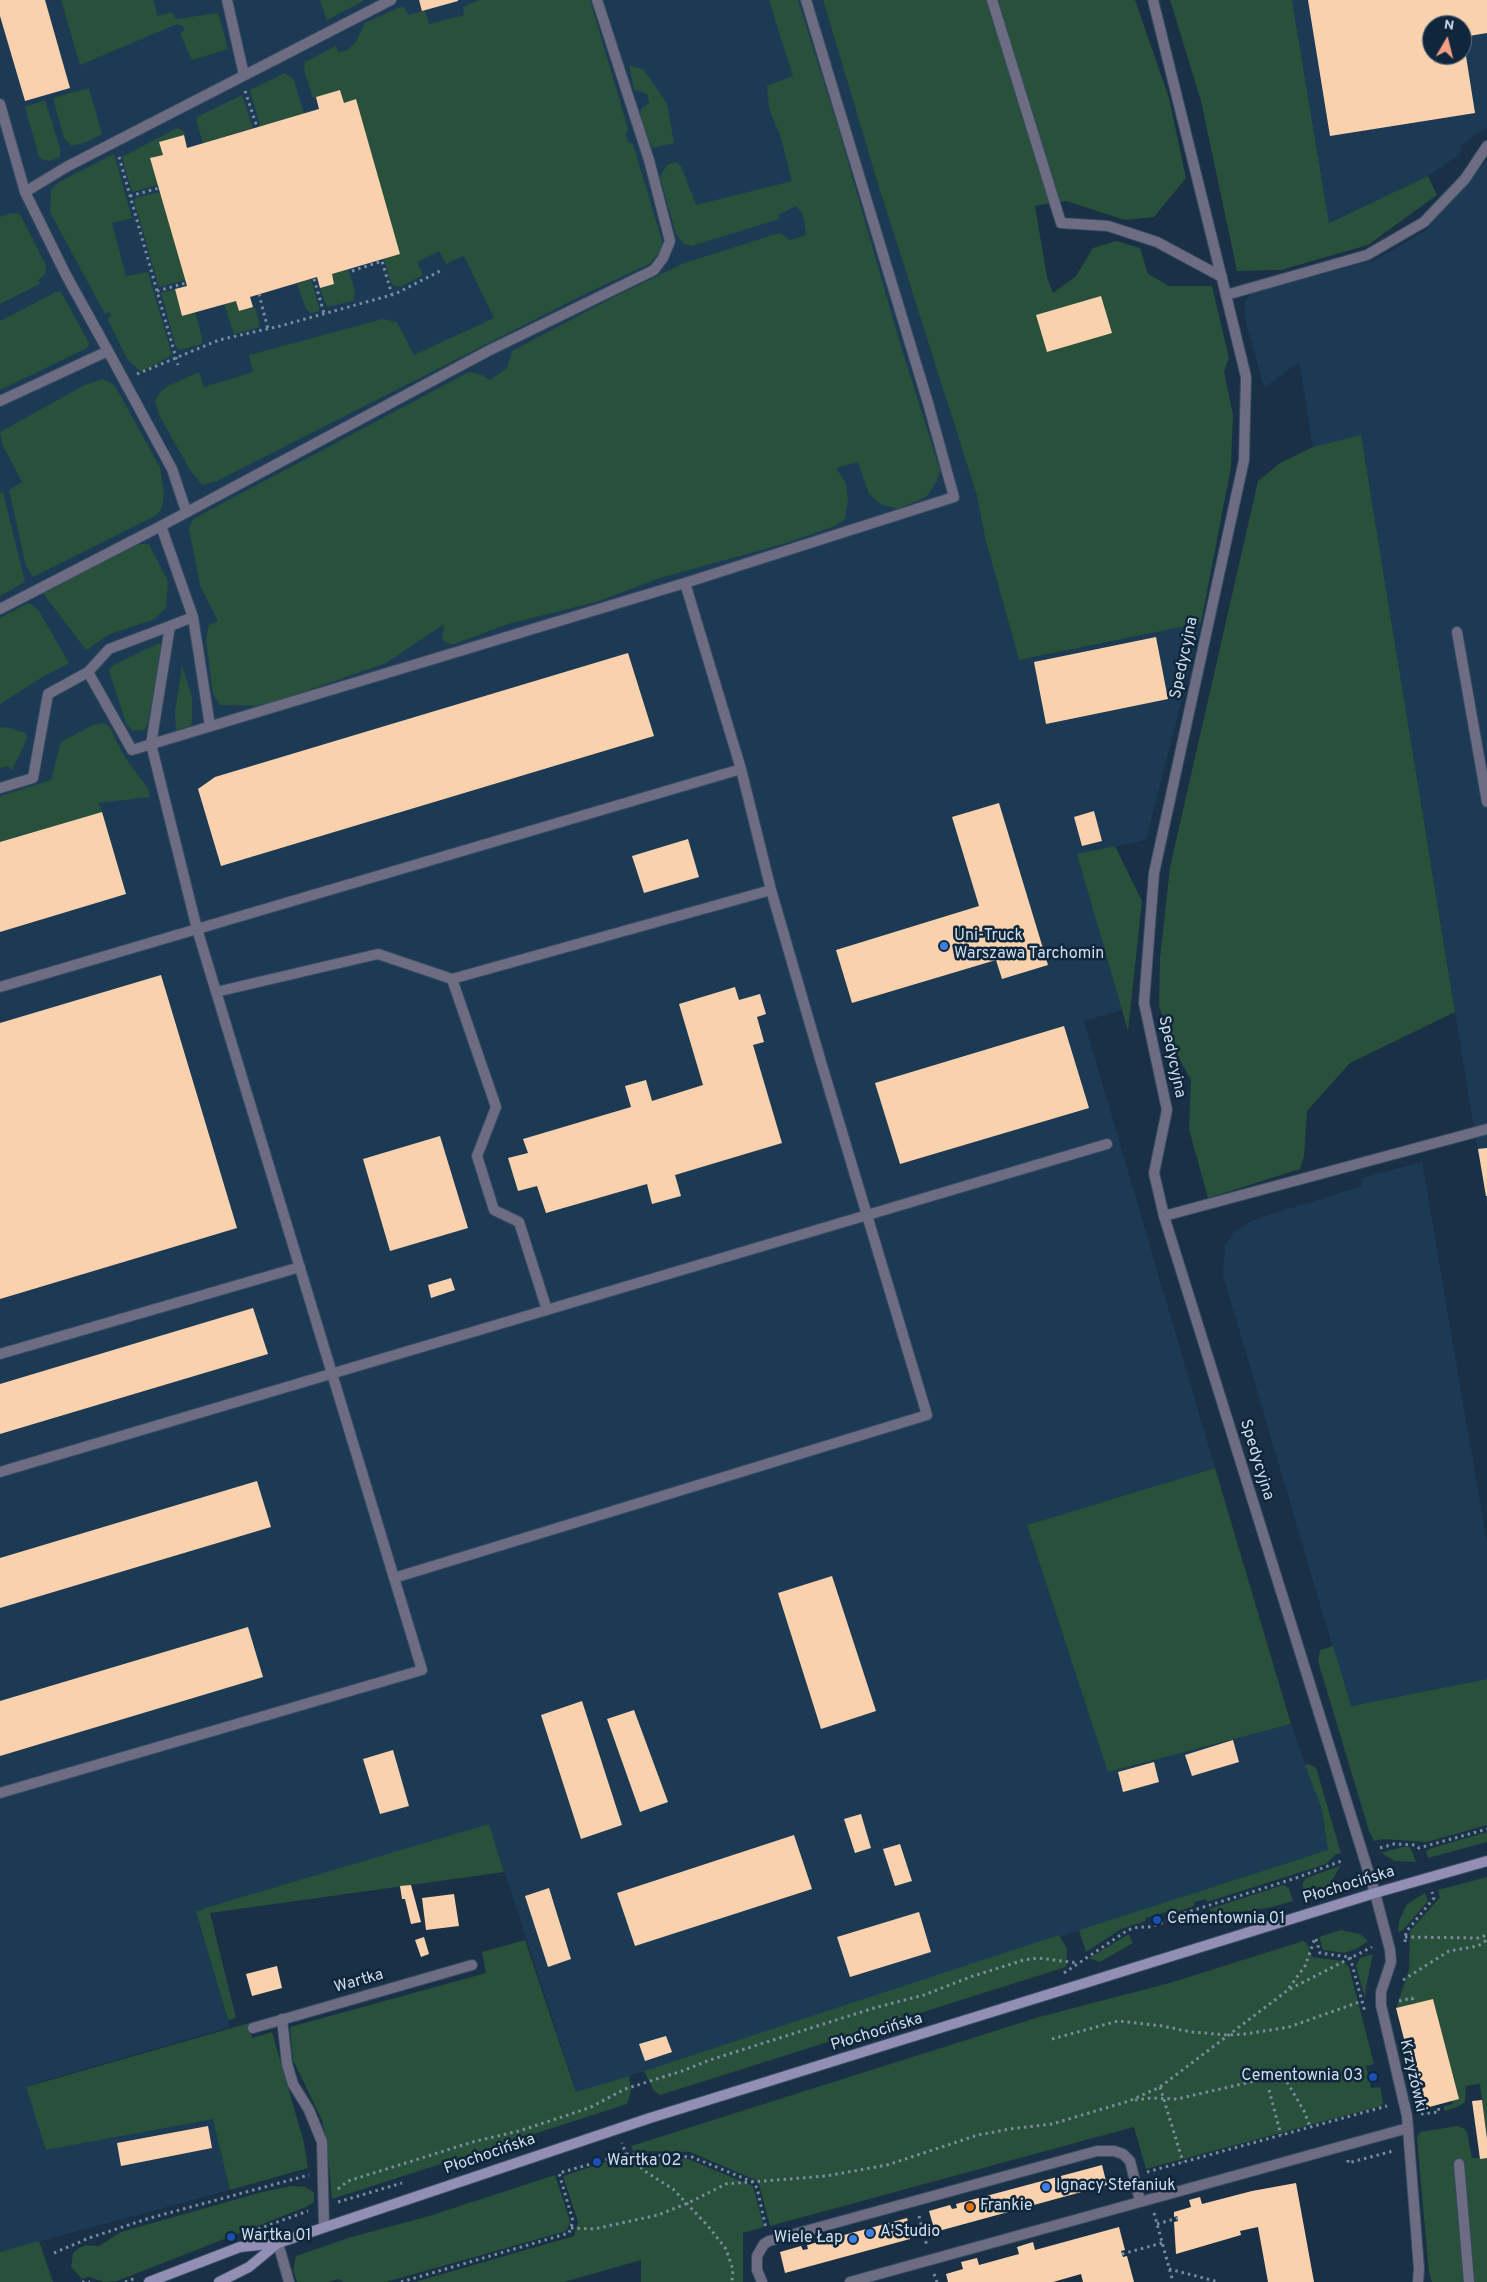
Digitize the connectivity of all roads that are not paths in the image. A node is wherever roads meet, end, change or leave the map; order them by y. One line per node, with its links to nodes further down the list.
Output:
1 (227, 0): 7 (street)
2 (391, 0): 7 (street)
3 (598, 0): 15 (street)
4 (806, 0): 17 (street)
5 (992, 0): 11 (street)
6 (1153, 0): 11 (street, Spedycyjna)
7 (244, 74): 10 (street)
8 (0, 104): 10 (street)
9 (1487, 146): 12 (street)
10 (25, 192): 13 (street)
11 (1222, 277): 12 (street, Spedycyjna)
12 (1226, 294): 36 (street, Spedycyjna)
13 (108, 351): 14 (street); 15 (street)
14 (0, 401)
15 (186, 511): 16 (street)
16 (161, 526): 18 (street); 19 (street)
17 (685, 582): 23 (street); 25 (street)
18 (0, 608)
19 (193, 617): 20 (street); 23 (street)
20 (170, 626): 22 (street); 24 (street)
21 (1457, 632): 27 (street)
22 (88, 672): 24 (street); 26 (street)
23 (210, 726): 24 (street)
24 (151, 744): 29 (street)
25 (741, 769): 28 (street); 29 (street)
26 (0, 788)
27 (1487, 802)
28 (771, 890): 30 (street); 35 (street)
29 (197, 929): 31 (street); 32 (street)
30 (452, 979): 32 (street); 38 (street)
31 (0, 987)
32 (216, 992): 37 (street)
33 (1487, 1129): 36 (street)
34 (1107, 1144): 35 (street)
35 (866, 1215): 38 (street); 42 (street)
36 (1164, 1216): 45 (street, Spedycyjna)
37 (300, 1267): 39 (street); 40 (street)
38 (547, 1310): 40 (street)
39 (0, 1354)
40 (332, 1374): 41 (street); 42 (street)
41 (0, 1472)
42 (394, 1578): 43 (street)
43 (0, 1793)
44 (1487, 1861): 45 (main road, Płochocińska)
45 (1375, 1893): 49 (street, Krzyżówki); 52 (main road, Płochocińska)
46 (472, 1965): 47 (street, Wartka)
47 (282, 2019): 48 (street, Wartka); 52 (street)
48 (253, 2028)
49 (1408, 2128): 51 (street); 54 (street, Krzyżówki)
50 (1459, 2164): 62 (street)
51 (1140, 2201): 58 (street); 59 (street)
52 (324, 2226): 53 (main road, Płochocińska)
53 (278, 2243): 55 (main road, Płochocińska); 56 (main road, Płochocińska); 57 (street)
54 (1419, 2270): 60 (street); 61 (street)
55 (149, 2282)
56 (219, 2282)
57 (289, 2282)
58 (762, 2282)
59 (850, 2282)
60 (1418, 2282)
61 (1424, 2282)
62 (1469, 2282)

